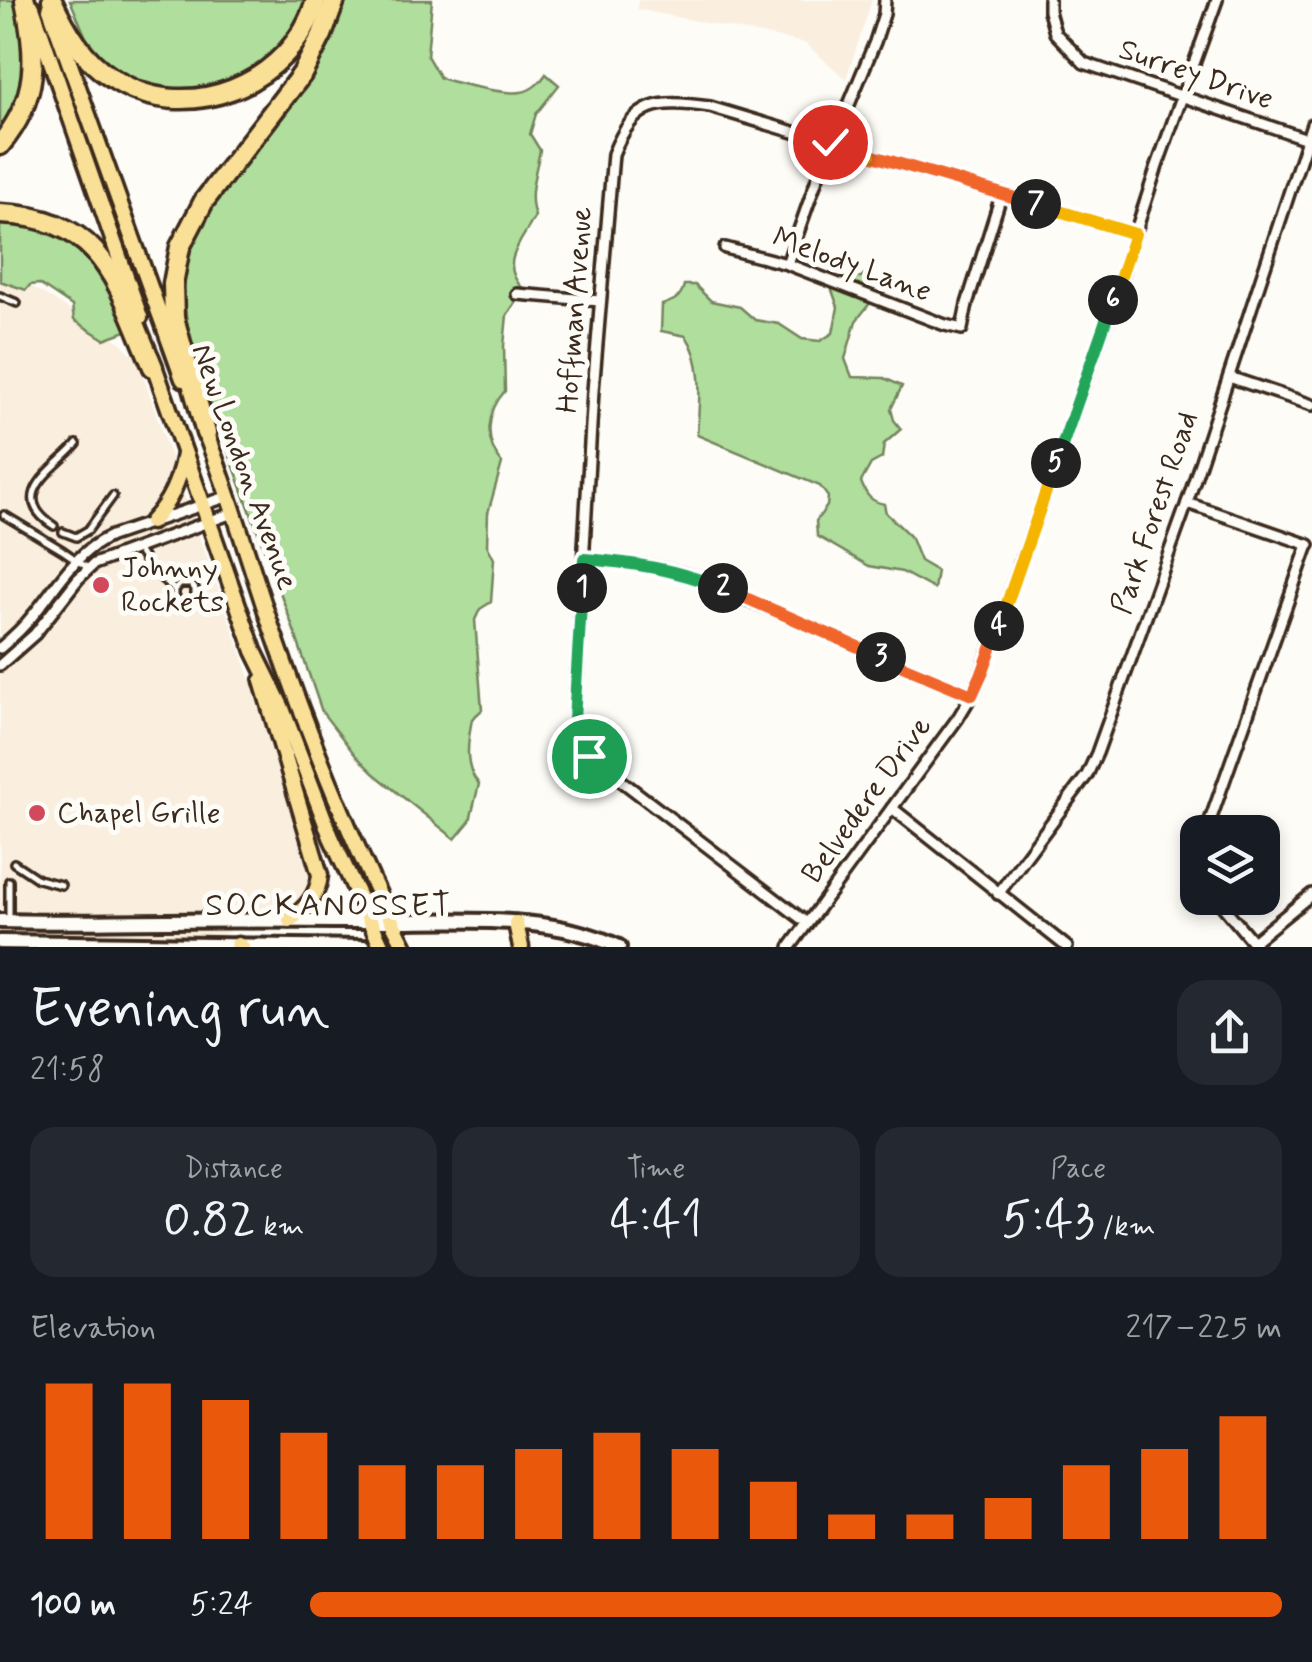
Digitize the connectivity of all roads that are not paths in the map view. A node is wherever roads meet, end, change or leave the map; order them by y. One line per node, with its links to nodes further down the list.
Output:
1 (27, 0): 12 (highway); 22 (main road, New London Avenue)
2 (49, 0): 3 (highway); 25 (main road, New London Avenue)
3 (316, 0)
4 (335, 0): 25 (highway)
5 (885, 0): 11 (street)
6 (1048, 0): 8 (street, Surrey Drive)
7 (1217, 0): 8 (street, Belvedere Drive)
8 (1183, 96): 10 (street, Surrey Drive); 15 (street, Belvedere Drive)
9 (1312, 124): 10 (street, Park Forest Road)
10 (1307, 139): 23 (street, Park Forest Road)
11 (832, 143): 13 (street, Hoffman Avenue); 17 (street); 20 (street, Hoffman Avenue)
12 (0, 145)
13 (1002, 194): 15 (street, Hoffman Avenue); 17 (street, Melody Lane)
14 (0, 214): 22 (highway)
15 (1135, 234): 46 (street, Belvedere Drive)
16 (725, 248): 17 (street, Melody Lane)
17 (787, 264)
18 (517, 294): 20 (street)
19 (0, 296): 21 (lane)
20 (600, 301): 39 (street, Hoffman Avenue)
21 (17, 303)
22 (153, 367): 27 (main road, New London Avenue)
23 (1228, 377): 24 (street); 30 (street, Park Forest Road)
24 (1312, 406)
25 (206, 433): 29 (main road, New London Avenue)
26 (77, 444): 35 (lane)
27 (184, 454): 32 (main road, New London Avenue); 34 (main road)
28 (113, 496): 36 (lane)
29 (229, 496): 31 (main road, New London Avenue); 32 (street)
30 (1186, 503): 37 (street); 52 (street, Park Forest Road)
31 (235, 512): 32 (street); 59 (main road, New London Avenue)
32 (205, 514): 34 (street); 38 (street); 44 (main road, New London Avenue)
33 (4, 515): 40 (lane)
34 (151, 522): 40 (street)
35 (54, 526)
36 (63, 532)
37 (1310, 545): 48 (street)
38 (136, 548): 41 (street); 42 (lane)
39 (584, 559): 46 (street); 61 (street, Hoffman Avenue)
40 (76, 560): 41 (lane); 43 (street)
41 (88, 568): 45 (street)
42 (175, 590): 42 (lane)
43 (0, 648)
44 (254, 652): 55 (main road); 58 (main road, New London Avenue)
45 (0, 665)
46 (972, 695): 47 (street, Belvedere Drive)
47 (892, 808): 52 (street); 61 (street, Belvedere Drive)
48 (1212, 815)
49 (14, 863): 51 (lane)
50 (9, 881): 56 (lane)
51 (61, 885)
52 (998, 894): 72 (street)
53 (1312, 894): 63 (street)
54 (1230, 915): 63 (street)
55 (290, 920): 57 (street); 58 (street)
56 (5, 921): 57 (street); 62 (street)
57 (140, 921): 64 (street)
58 (369, 921): 59 (street); 67 (main road, New London Avenue)
59 (392, 921): 60 (street); 68 (main road, New London Avenue)
60 (516, 923): 69 (main road); 70 (street)
61 (808, 923): 71 (street, Belvedere Drive)
62 (5, 944): 64 (street)
63 (1255, 944)
64 (141, 945): 65 (street)
65 (240, 946): 66 (street)
66 (364, 947)
67 (382, 947)
68 (405, 947)
69 (521, 947)
70 (619, 947)
71 (790, 947)
72 (1066, 947)

